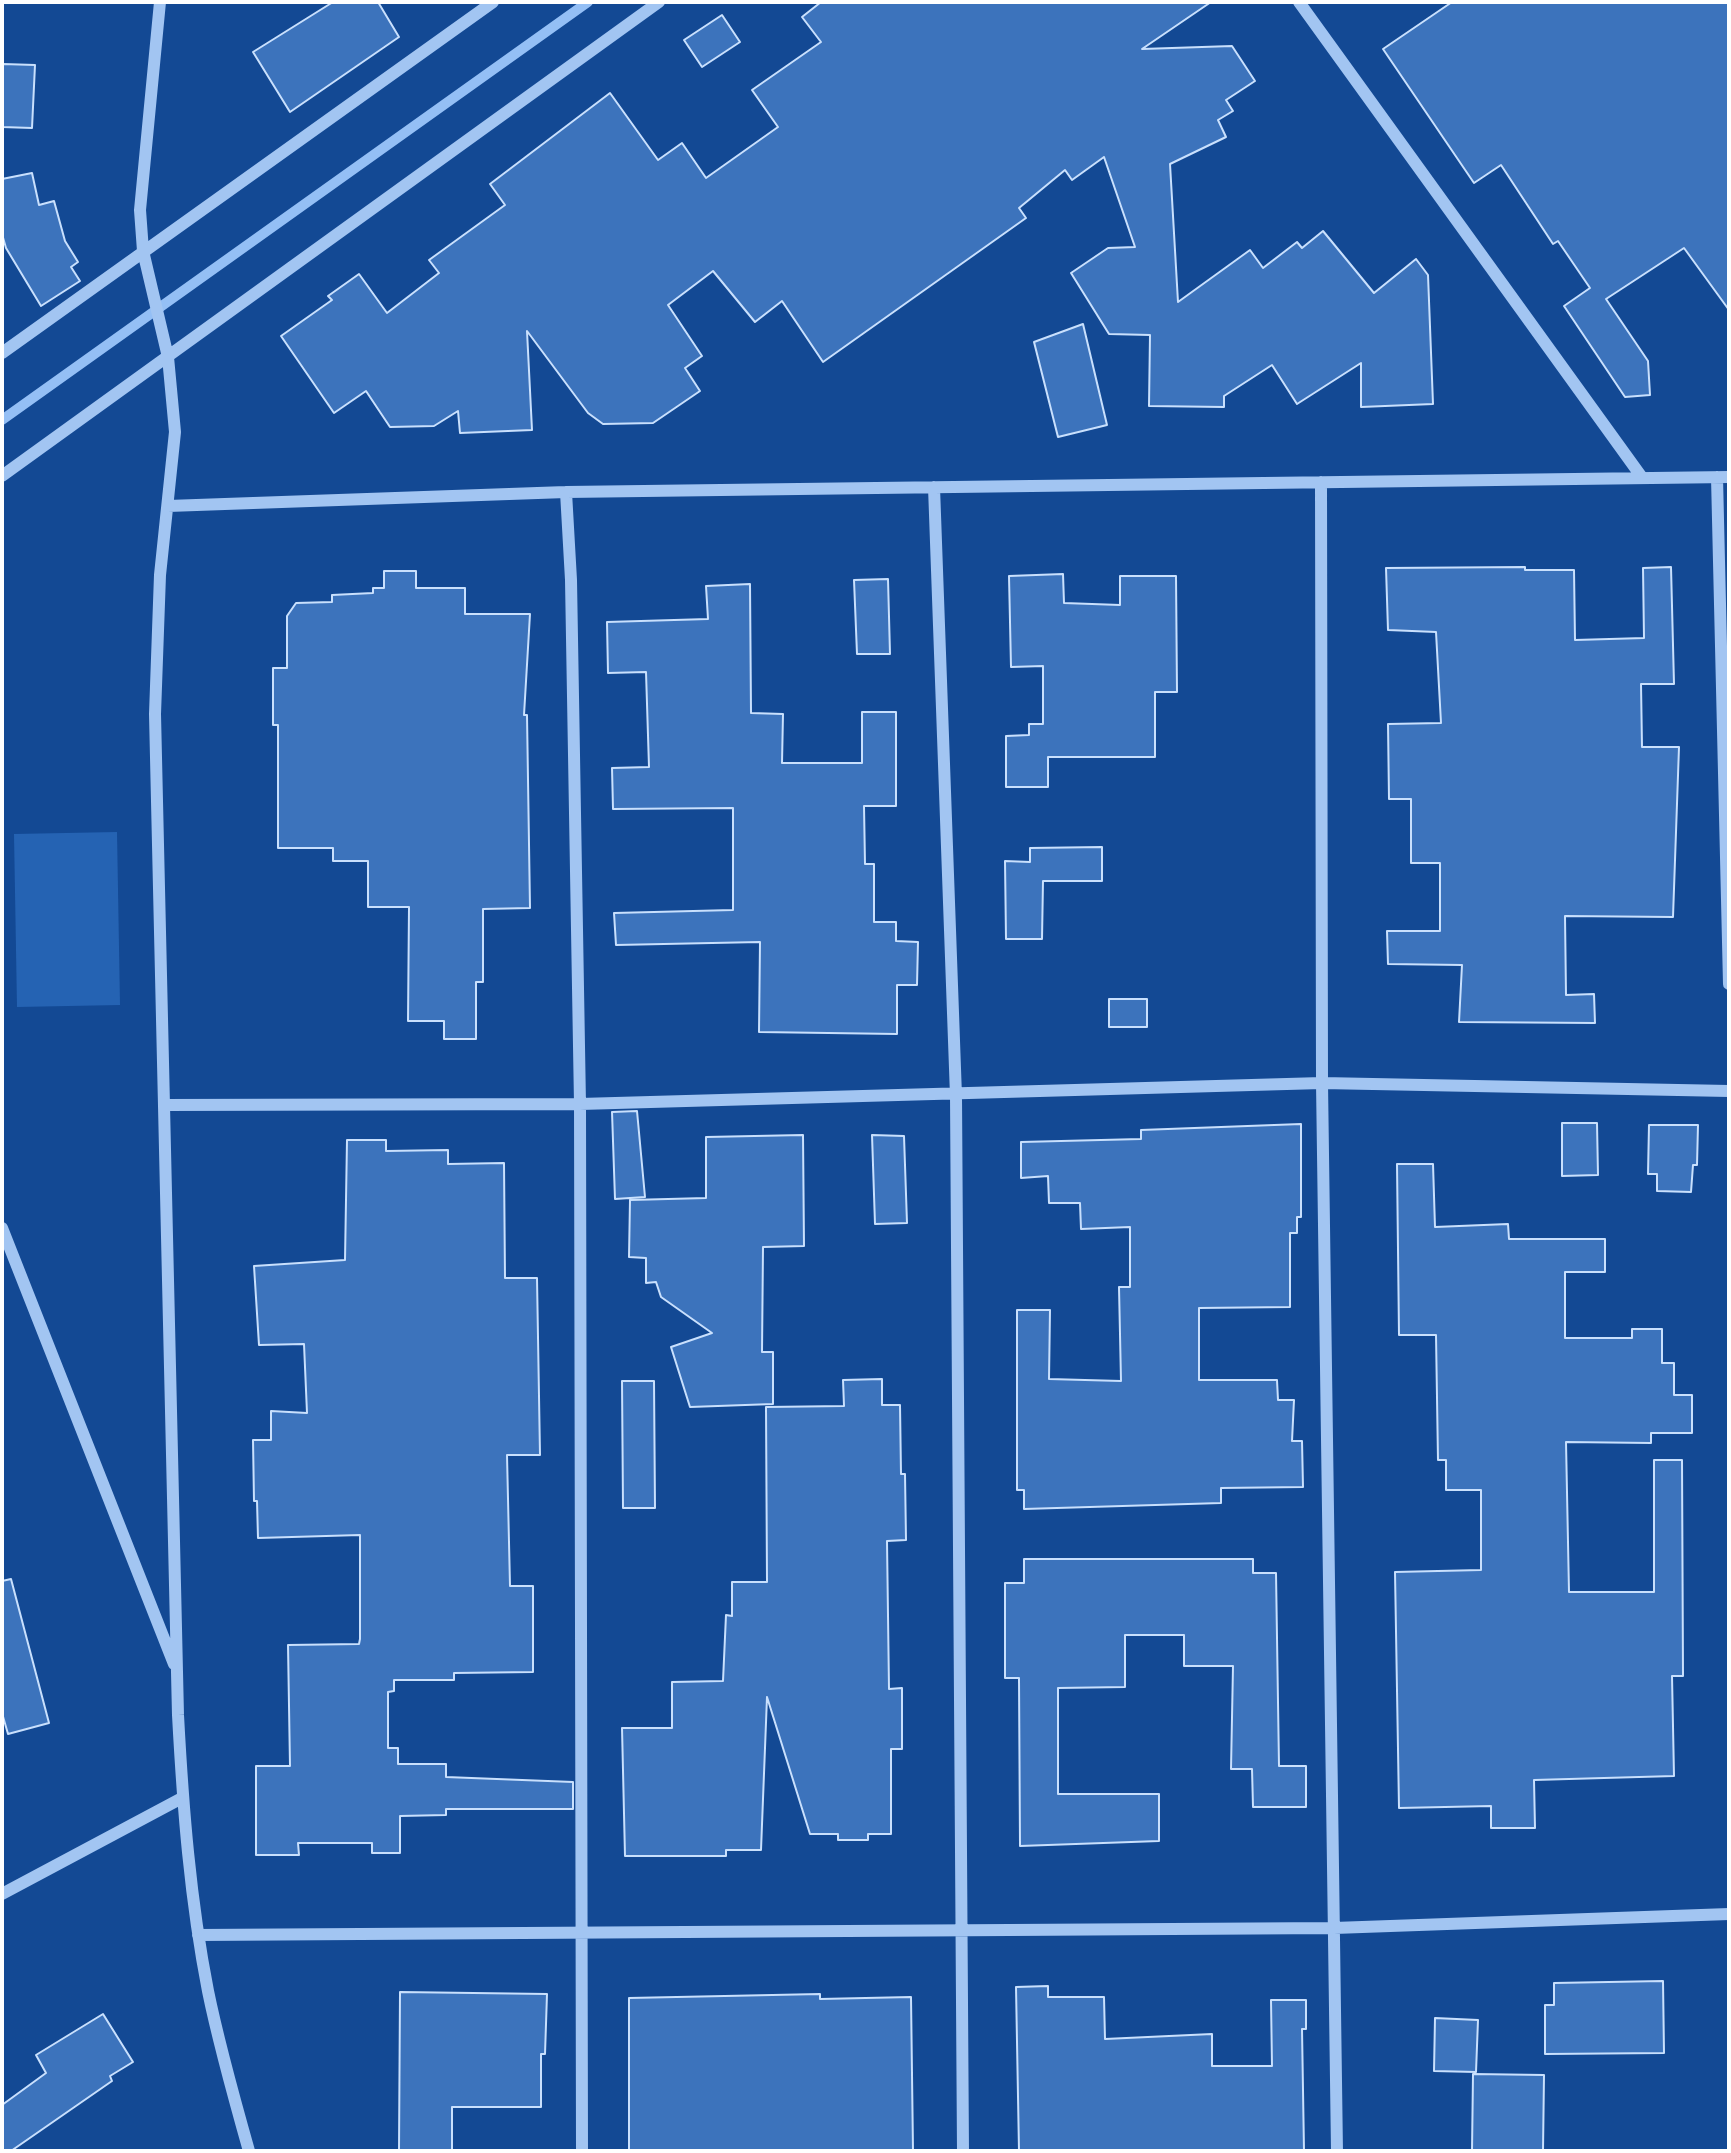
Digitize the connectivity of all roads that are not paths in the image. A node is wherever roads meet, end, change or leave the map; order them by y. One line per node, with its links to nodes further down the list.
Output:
1 (160, 2): 5 (street)
2 (493, 2): 5 (street)
3 (659, 2): 7 (street)
4 (1299, 2): 9 (street)
5 (143, 251): 6 (street); 7 (street)
6 (2, 353)
7 (168, 357): 8 (street); 14 (street)
8 (2, 476)
9 (1641, 476): 10 (street); 11 (street)
10 (1723, 477): 15 (street)
11 (1321, 482): 12 (street); 16 (street)
12 (934, 487): 13 (street); 18 (street)
13 (566, 492): 14 (street); 19 (street)
14 (169, 506): 20 (street)
15 (1729, 984)
16 (1322, 1083): 17 (street); 18 (street); 26 (street)
17 (1729, 1091)
18 (956, 1096): 19 (street); 28 (street)
19 (580, 1104): 20 (street); 27 (street)
20 (164, 1105): 22 (street)
21 (2, 1228): 22 (street)
22 (177, 1672): 23 (street)
23 (182, 1798): 24 (street); 29 (street)
24 (2, 1894)
25 (1729, 1914): 26 (street)
26 (1334, 1928): 28 (street); 33 (street)
27 (580, 1932): 28 (street); 29 (street); 31 (street)
28 (960, 1932): 32 (street)
29 (198, 1936): 30 (street)
30 (248, 2151)
31 (582, 2151)
32 (963, 2151)
33 (1337, 2151)

